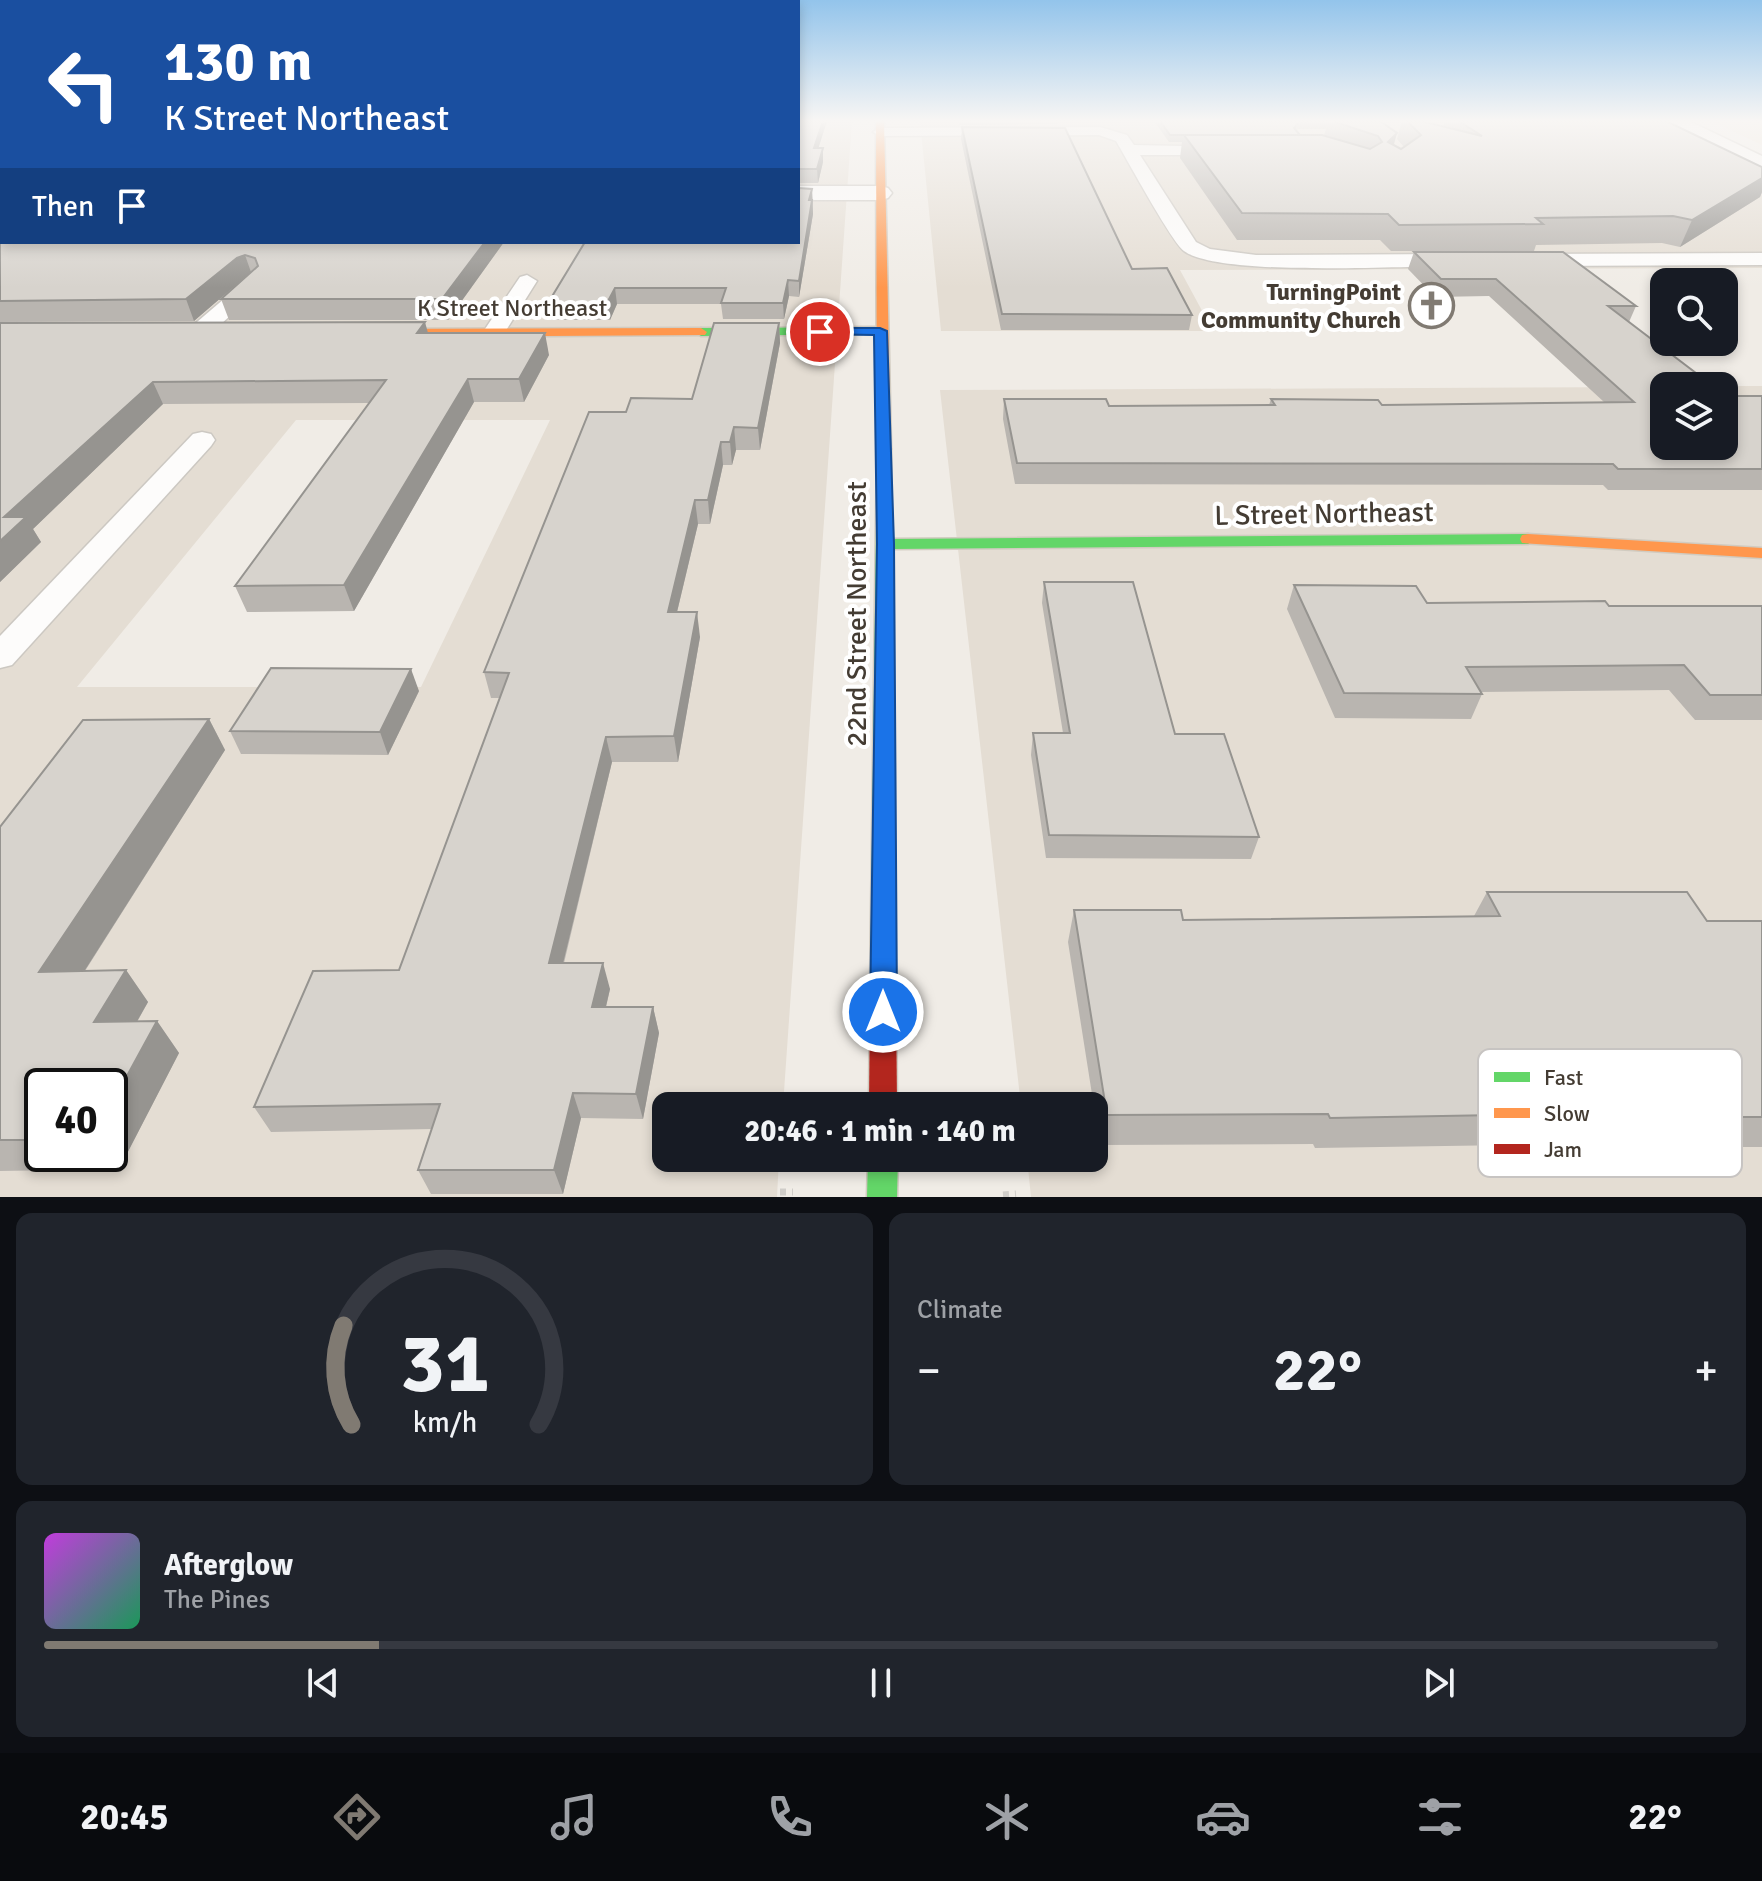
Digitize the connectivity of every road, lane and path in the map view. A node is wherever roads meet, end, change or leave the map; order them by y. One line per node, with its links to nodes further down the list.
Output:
1 (880, 177): 4 (street, 22nd Street Northeast)
2 (1147, 177): 6 (lane)
3 (800, 193): 4 (street)
4 (880, 193): 10 (street, 22nd Street Northeast)
5 (1762, 259): 7 (lane)
6 (1477, 260)
7 (1509, 260)
8 (527, 281): 11 (lane)
9 (253, 284): 12 (lane)
10 (880, 331): 11 (street, K Street Northeast); 16 (street, 22nd Street Northeast)
11 (494, 332): 14 (street, K Street Northeast)
12 (190, 333): 13 (street)
13 (229, 333)
14 (354, 333)
15 (202, 440): 18 (lane)
16 (885, 544): 17 (street, L Street Northeast); 19 (street, 22nd Street Northeast)
17 (1762, 553)
18 (0, 657)
19 (883, 1092)
20 (883, 1172): 25 (street)
21 (780, 1192): 22 (path)
22 (793, 1192)
23 (1016, 1194): 24 (path)
24 (1003, 1195)
25 (882, 1197)

